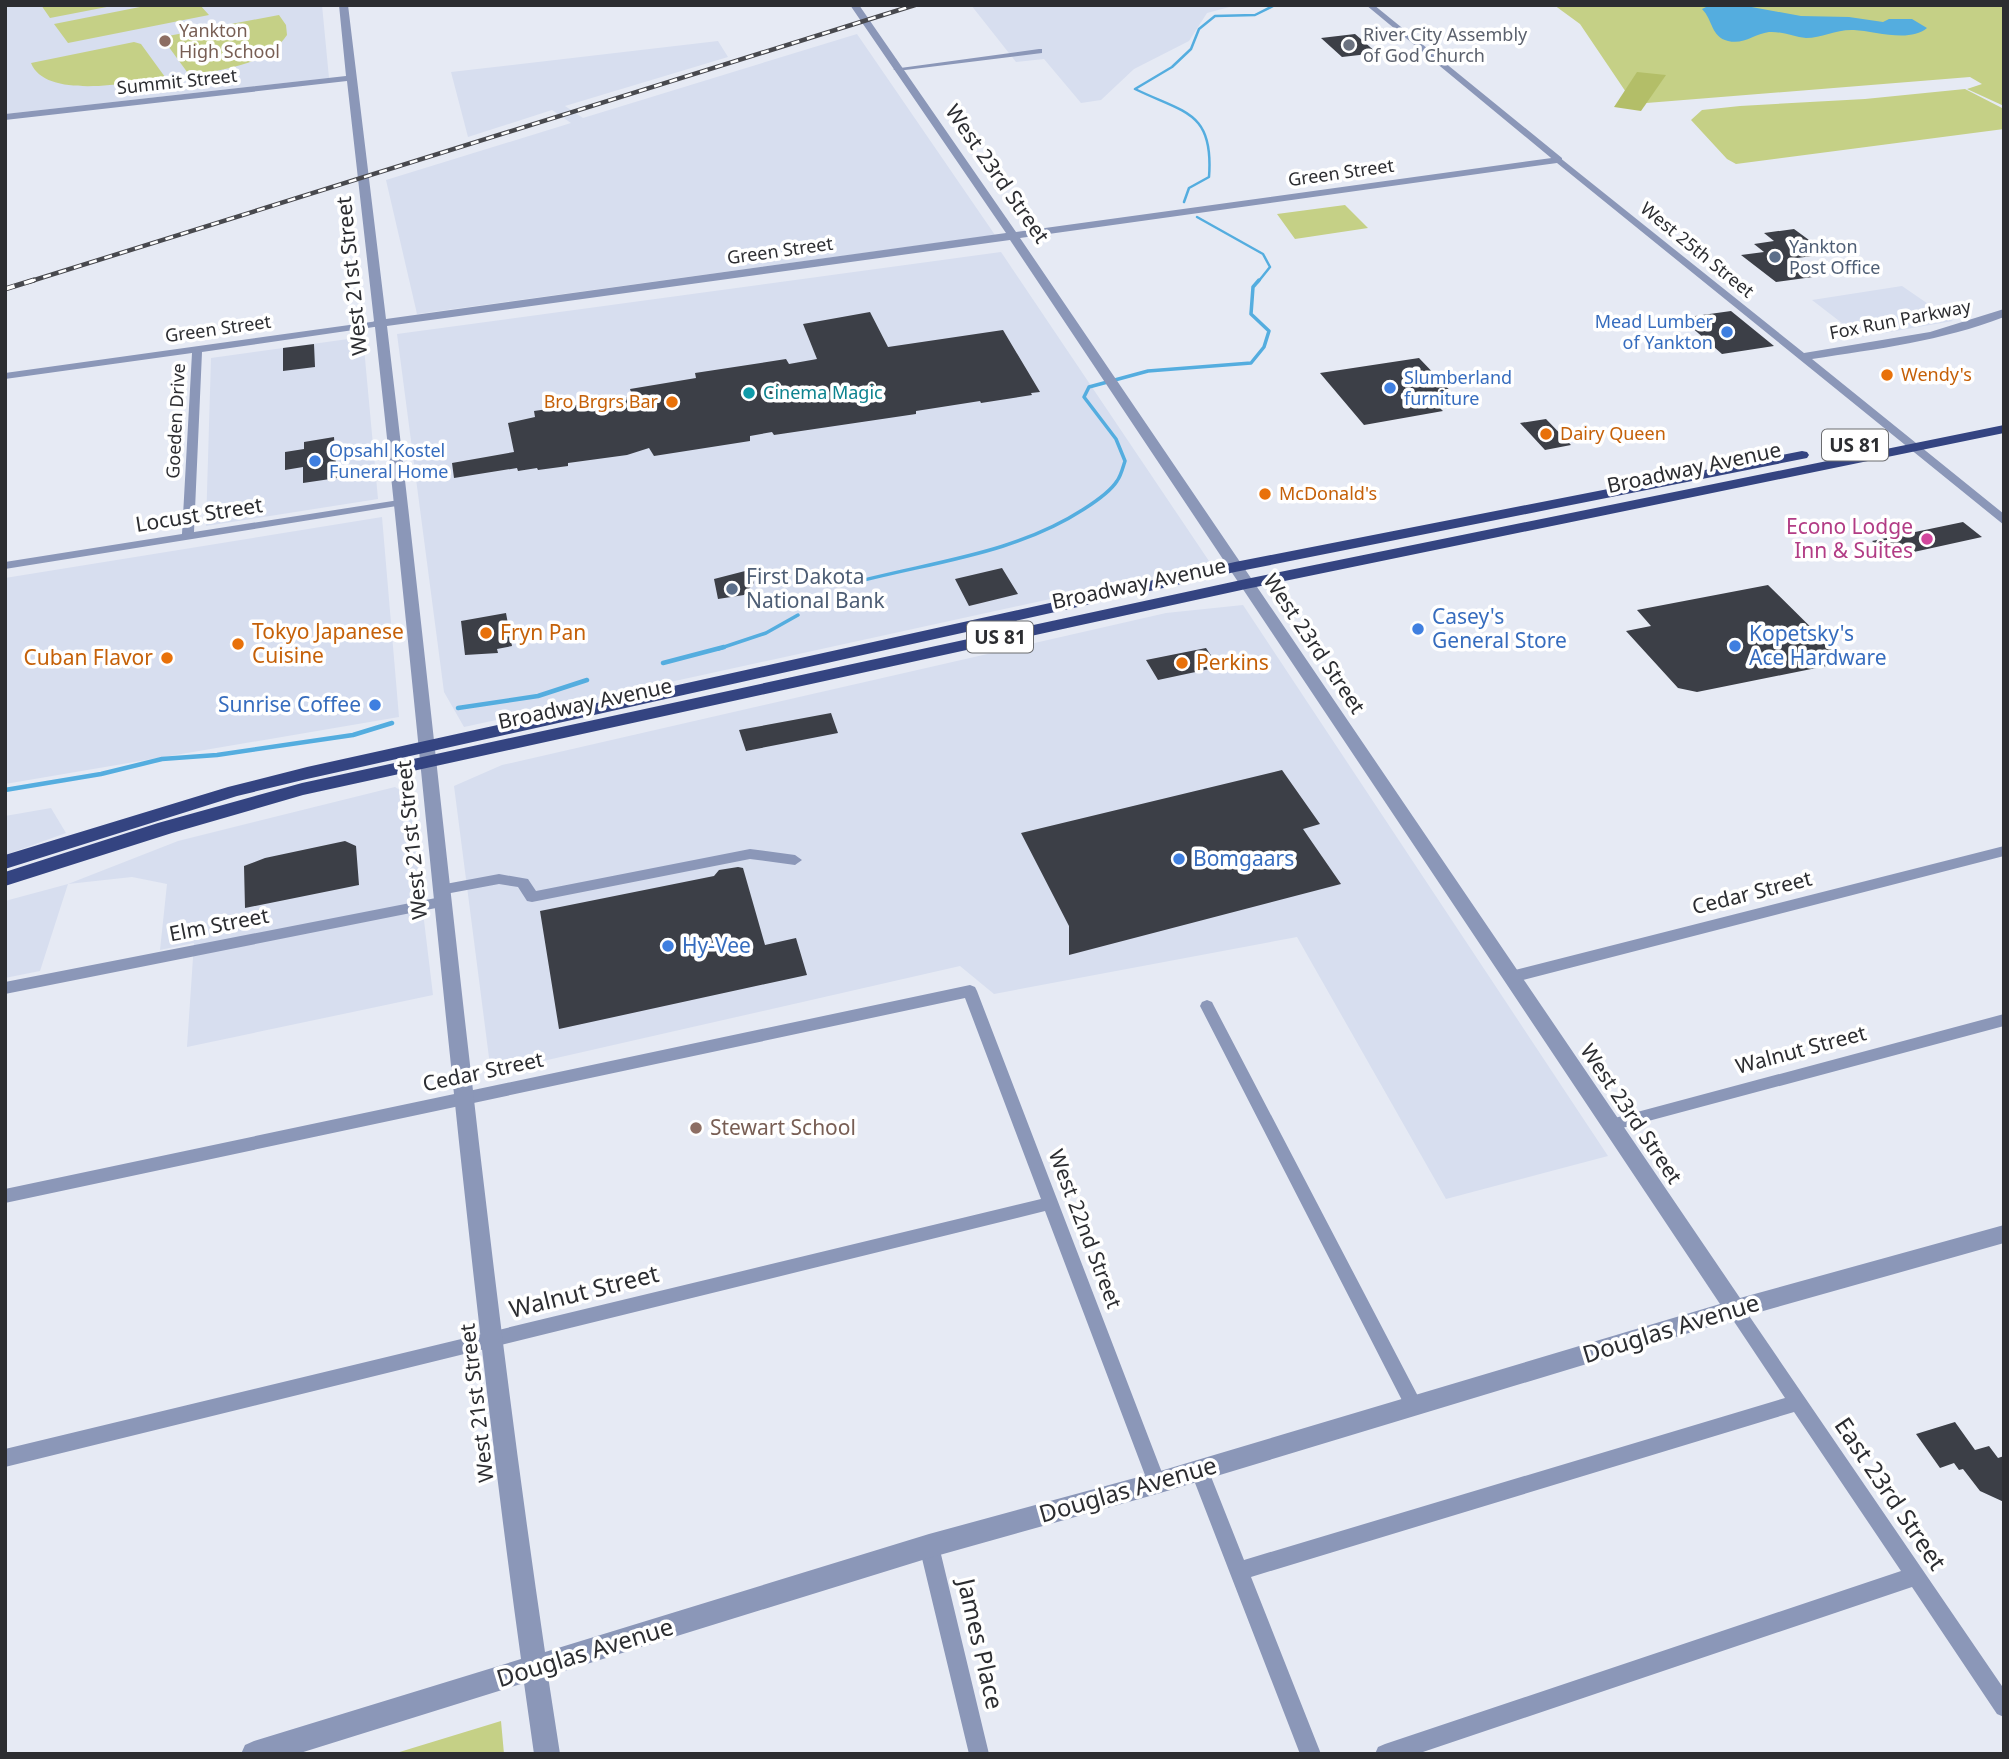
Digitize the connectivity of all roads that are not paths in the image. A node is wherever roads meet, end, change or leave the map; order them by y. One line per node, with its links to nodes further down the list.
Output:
1 (343, 5): 6 (street, West 21st Street)
2 (855, 5): 5 (street, West 23rd Street)
3 (1369, 5): 8 (street, West 25th Street)
4 (1039, 51): 5 (street)
5 (897, 69): 9 (street, West 23rd Street)
6 (352, 78): 7 (street, Summit Street); 11 (street, West 21st Street)
7 (5, 117)
8 (1559, 160): 9 (street, Green Street); 13 (street, West 25th Street)
9 (1013, 237): 11 (street, Green Street); 22 (street, West 23rd Street)
10 (2004, 313): 13 (street, Fox Run Parkway)
11 (378, 324): 12 (street, Green Street); 18 (street, West 21st Street)
12 (197, 350): 14 (street, Green Street); 20 (street, Goeden Drive)
13 (1801, 357): 17 (street, West 25th Street)
14 (5, 376)
15 (2004, 416): 17 (highway, Broadway Avenue / US 81)
16 (2004, 429): 17 (highway, Broadway Avenue / US 81)
17 (1905, 441): 19 (street, West 25th Street); 22 (highway, Broadway Avenue / US 81); 23 (highway, Broadway Avenue / US 81)
18 (399, 503): 20 (street, Locust Street); 24 (street, West 21st Street)
19 (2004, 521)
20 (188, 536): 21 (street, Locust Street)
21 (5, 566)
22 (1234, 567): 23 (street, West 23rd Street); 24 (highway, Broadway Avenue / US 81)
23 (1246, 584): 24 (highway, Broadway Avenue / US 81); 30 (street, West 23rd Street)
24 (425, 754): 27 (highway, Broadway Avenue / US 81); 28 (highway, Broadway Avenue / US 81); 29 (street, West 21st Street)
25 (2004, 850): 30 (street, Cedar Street)
26 (795, 860): 29 (street, Elm Street)
27 (5, 862)
28 (5, 880)
29 (441, 897): 31 (street, Elm Street); 35 (street, West 21st Street)
30 (1511, 977): 36 (street, West 23rd Street)
31 (5, 988)
32 (970, 991): 35 (street, Cedar Street); 38 (street, West 22nd Street)
33 (1207, 1006): 43 (street)
34 (2004, 1020): 36 (street, Walnut Street)
35 (464, 1097): 37 (street, Cedar Street); 41 (street, West 21st Street)
36 (1611, 1125): 40 (street, West 23rd Street)
37 (5, 1196)
38 (1051, 1203): 41 (street, Walnut Street); 46 (street, West 22nd Street)
39 (2004, 1234): 40 (street, Douglas Avenue)
40 (1735, 1309): 42 (street, East 23rd Street); 43 (street, Douglas Avenue)
41 (492, 1339): 44 (street, Walnut Street); 50 (street, West 21st Street)
42 (1798, 1402): 48 (street); 49 (street, East 23rd Street)
43 (1413, 1406): 45 (street, Douglas Avenue)
44 (5, 1458)
45 (1199, 1470): 46 (street, Douglas Avenue); 48 (street)
46 (1157, 1483): 47 (street, Douglas Avenue)
47 (929, 1546): 50 (street, Douglas Avenue); 54 (street, James Place)
48 (1239, 1571): 55 (street)
49 (1916, 1576): 51 (street, East 23rd Street); 56 (street)
50 (536, 1668): 52 (street, Douglas Avenue); 53 (street, West 21st Street)
51 (2004, 1707)
52 (254, 1754)
53 (547, 1754)
54 (979, 1754)
55 (1311, 1754)
56 (1385, 1754)

